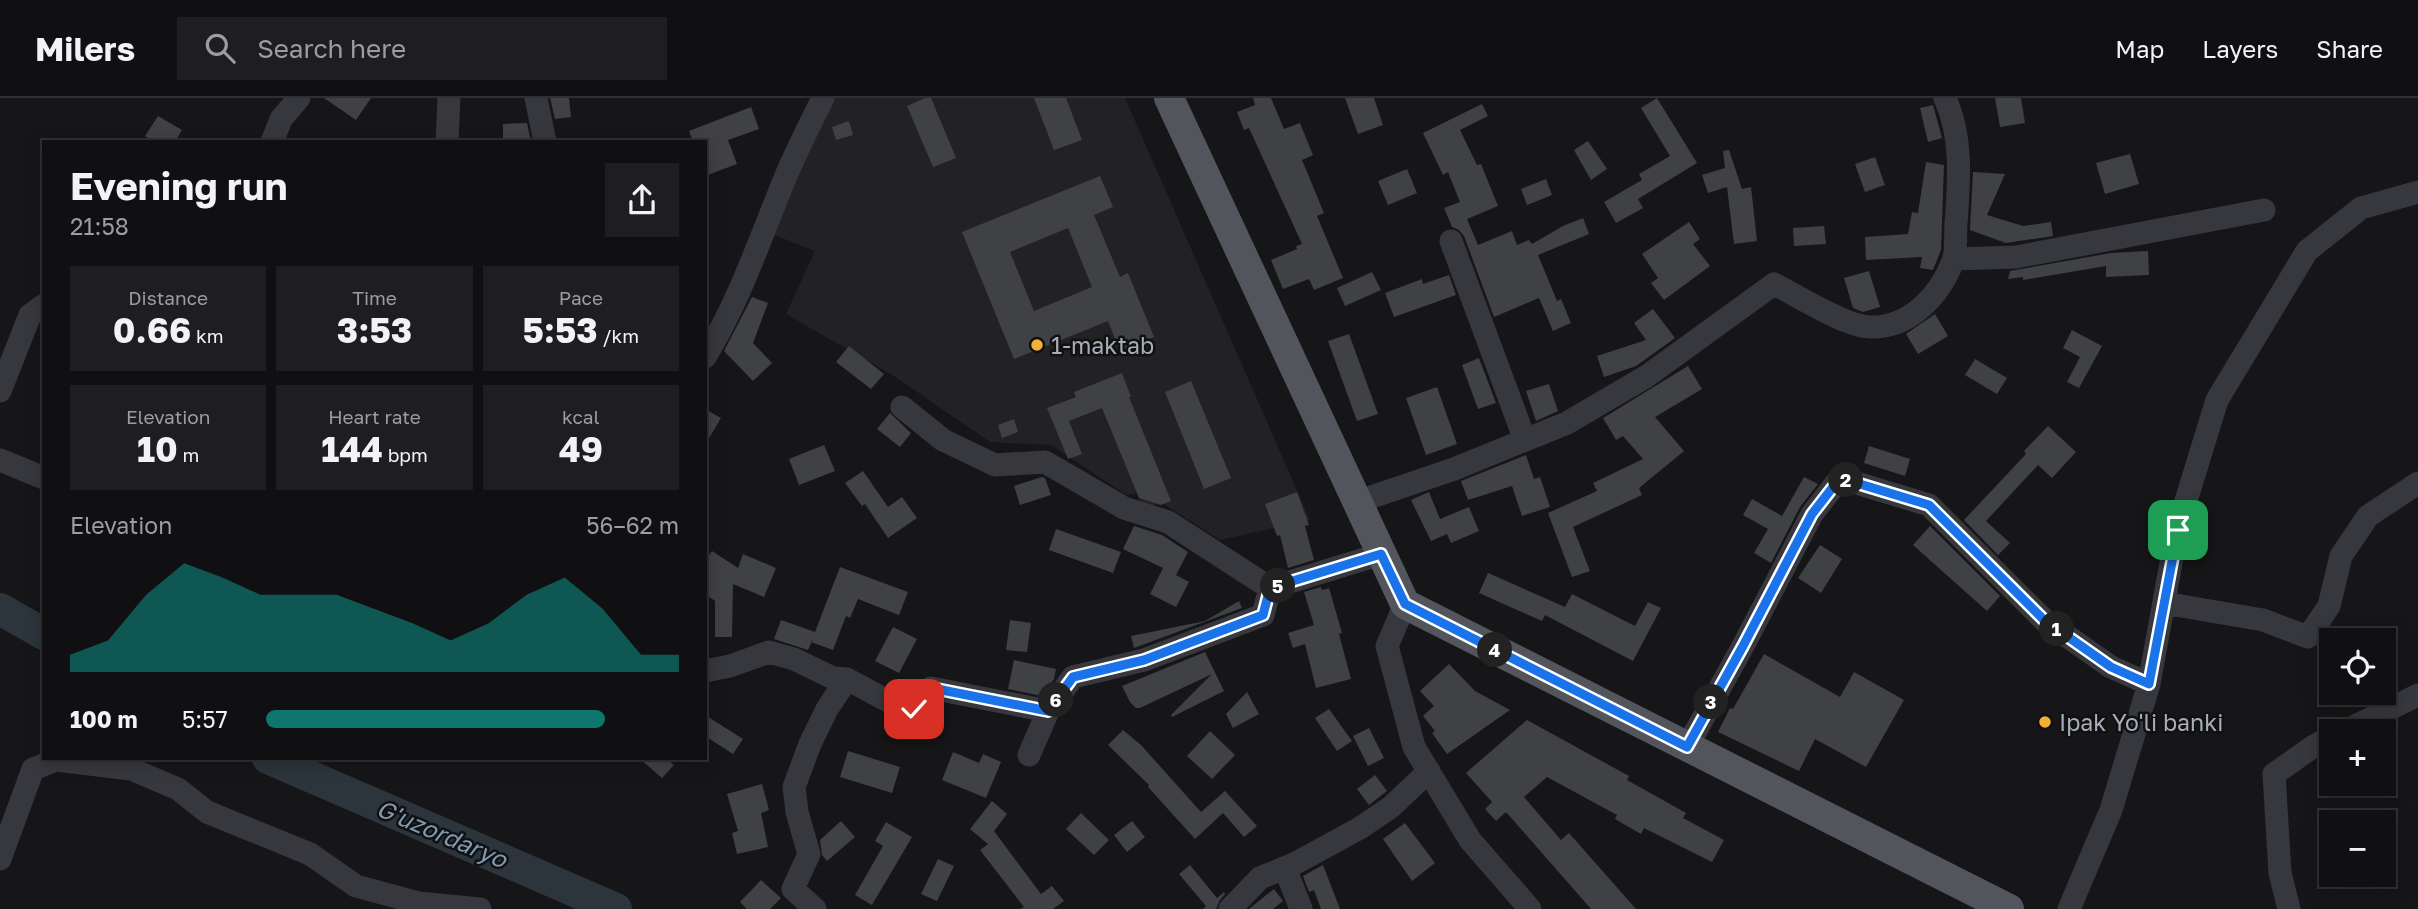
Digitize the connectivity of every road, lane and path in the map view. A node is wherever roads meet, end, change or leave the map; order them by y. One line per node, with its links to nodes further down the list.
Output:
1 (299, 98): 7 (street)
2 (449, 98): 8 (street)
3 (536, 98): 9 (street)
4 (823, 98): 15 (street)
5 (1169, 98): 22 (main road)
6 (1945, 98): 13 (street)
7 (273, 140)
8 (447, 140)
9 (545, 140)
10 (2418, 192): 25 (street)
11 (2264, 209): 13 (street)
12 (1451, 241): 18 (street)
13 (1954, 259): 18 (street)
14 (42, 306): 16 (street)
15 (707, 354)
16 (0, 391)
17 (902, 407): 24 (street)
18 (1525, 440): 22 (street)
19 (0, 460): 20 (street)
20 (42, 477)
21 (2418, 483): 25 (street)
22 (1357, 502): 23 (main road)
23 (1381, 554): 24 (street); 26 (main road)
24 (1270, 588): 31 (street)
25 (2164, 603): 29 (street)
26 (1405, 604): 34 (main road); 36 (street)
27 (707, 671): 28 (street)
28 (847, 679): 31 (street); 40 (street)
29 (2149, 684): 34 (street); 45 (street)
30 (2418, 695): 32 (street)
31 (1048, 711): 35 (street)
32 (2369, 719)
33 (2319, 743): 46 (street)
34 (1687, 747): 44 (main road)
35 (1029, 755)
36 (1429, 771): 38 (street); 43 (street)
37 (0, 859): 39 (street)
38 (1285, 868): 41 (street); 42 (street)
39 (480, 909)
40 (815, 909)
41 (1230, 909)
42 (1301, 909)
43 (1530, 909)
44 (2009, 909)
45 (2069, 909)
46 (2289, 909)

